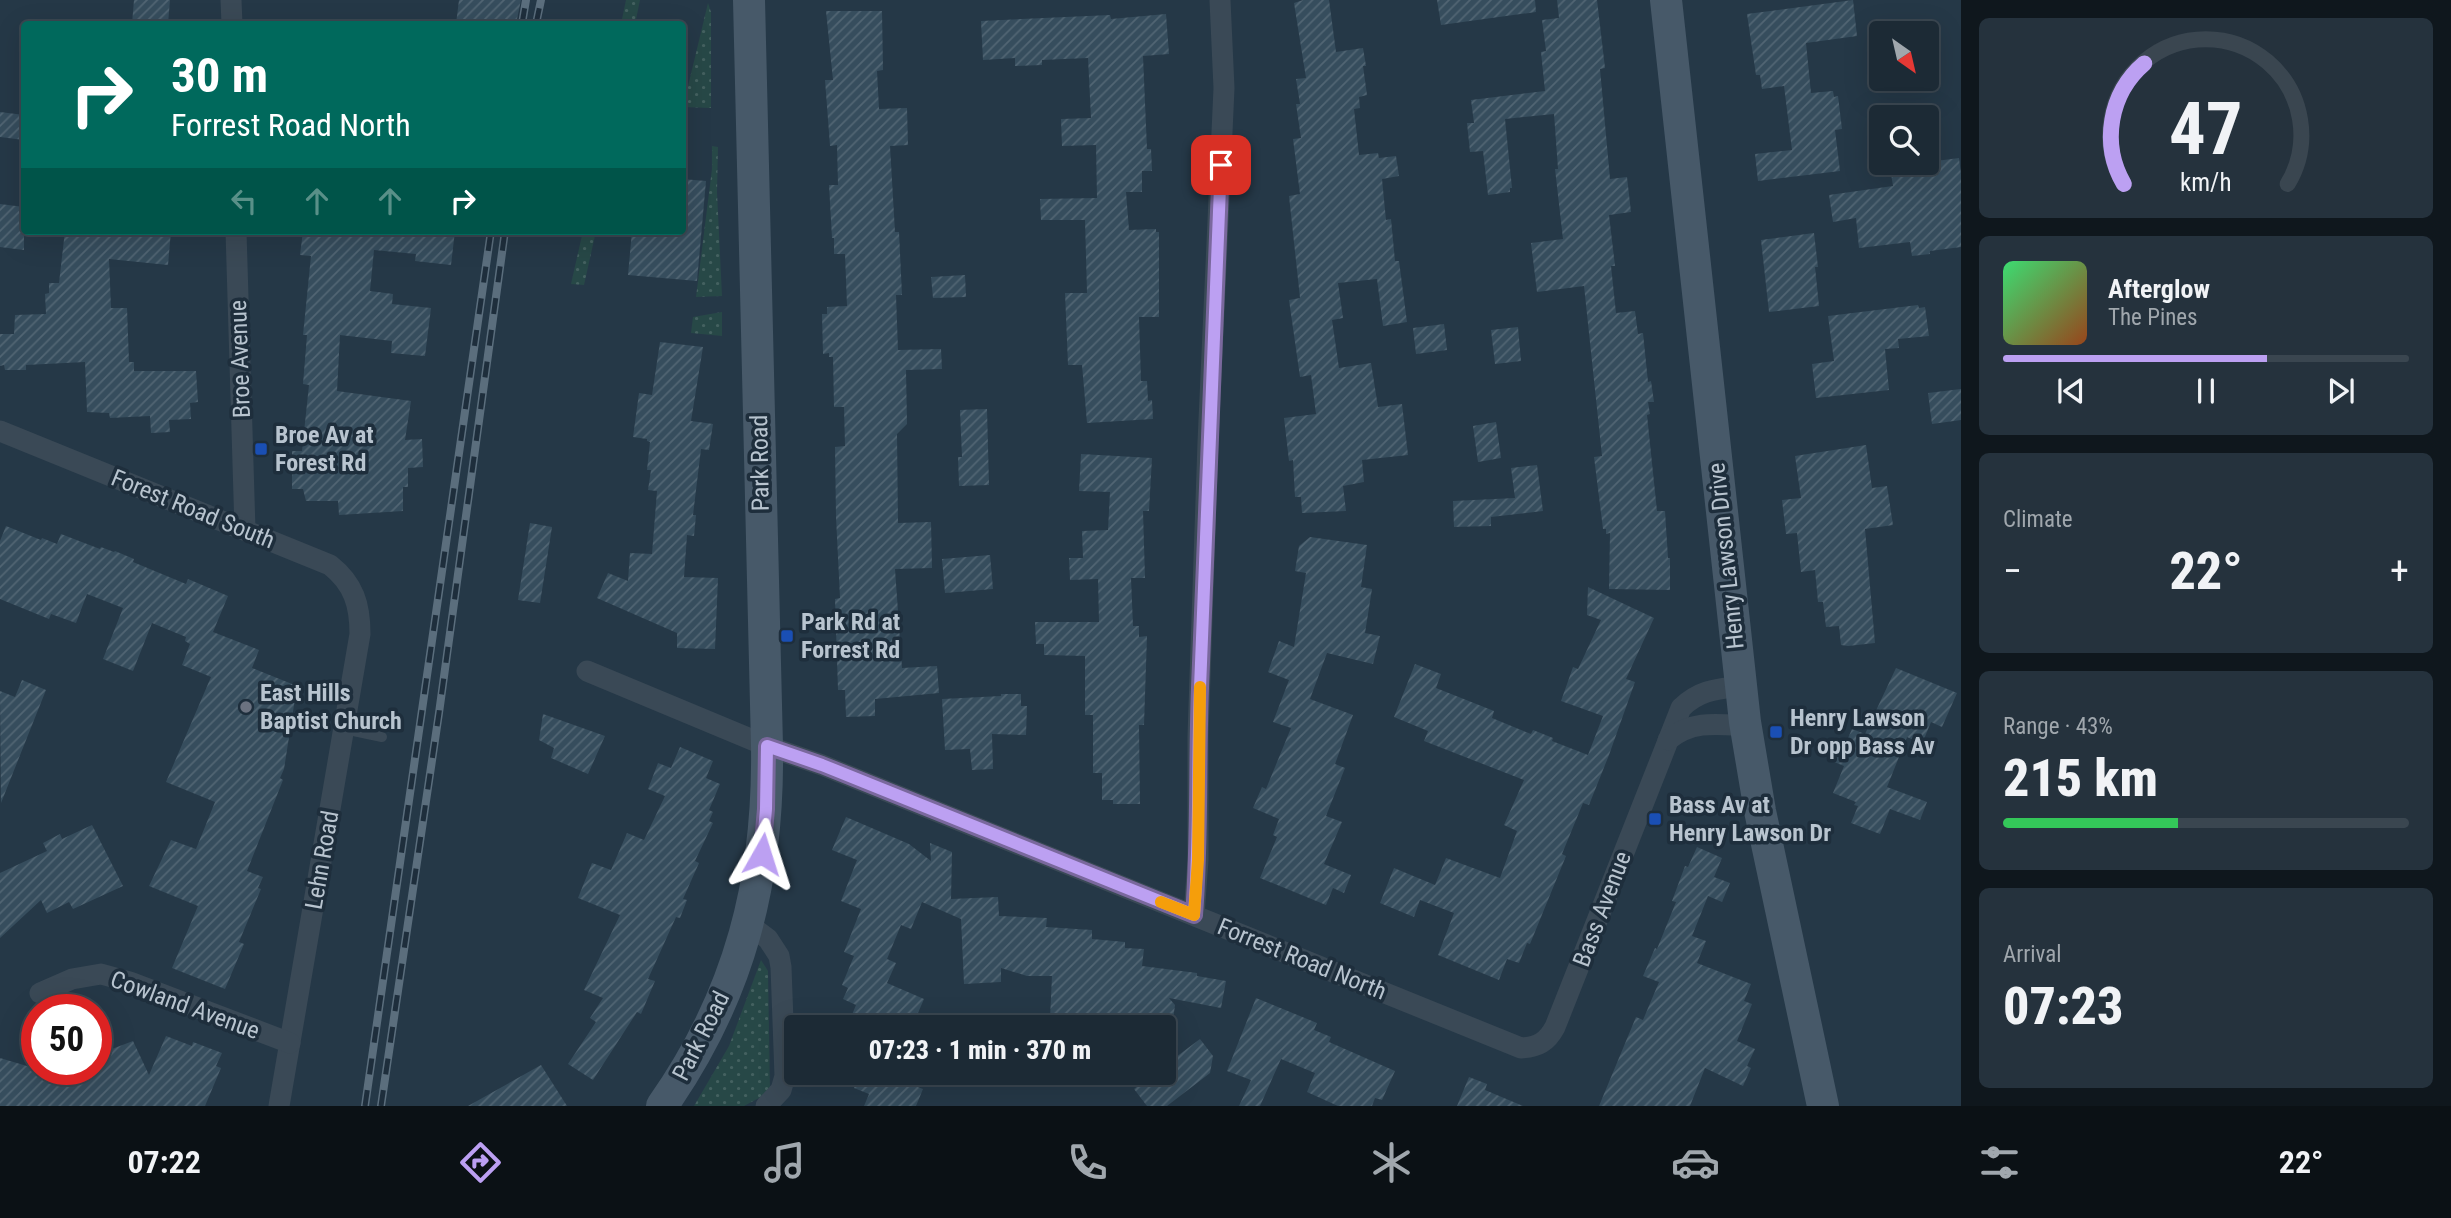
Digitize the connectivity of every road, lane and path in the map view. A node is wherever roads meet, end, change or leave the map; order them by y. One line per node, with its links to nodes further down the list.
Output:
1 (231, 0): 5 (street)
2 (749, 0): 16 (main road, Park Road)
3 (1220, 0): 17 (street)
4 (1665, 0): 11 (main road, Henry Lawson Drive)
5 (232, 21)
6 (236, 235): 8 (street, Broe Avenue)
7 (0, 431): 8 (street, Forest Road South)
8 (245, 530): 9 (street, Forest Road South)
9 (360, 614): 13 (street, Lehn Road)
10 (587, 671): 16 (street, Forrest Road North)
11 (1741, 686): 12 (main road, Henry Lawson Drive); 15 (street, Bass Avenue)
12 (1746, 726): 15 (street); 25 (main road, Henry Lawson Drive)
13 (344, 729): 14 (lane); 20 (street, Lehn Road)
14 (382, 737)
15 (1668, 740): 21 (street, Bass Avenue)
16 (767, 746): 17 (street, Forrest Road North); 18 (main road, Park Road)
17 (1194, 915): 21 (street, Forrest Road North)
18 (748, 924): 23 (main road, Park Road); 24 (street)
19 (40, 993): 20 (street, Cowland Avenue)
20 (290, 1043): 22 (street, Lehn Road)
21 (1510, 1044)
22 (279, 1106)
23 (662, 1106)
24 (766, 1106)
25 (1823, 1106)

